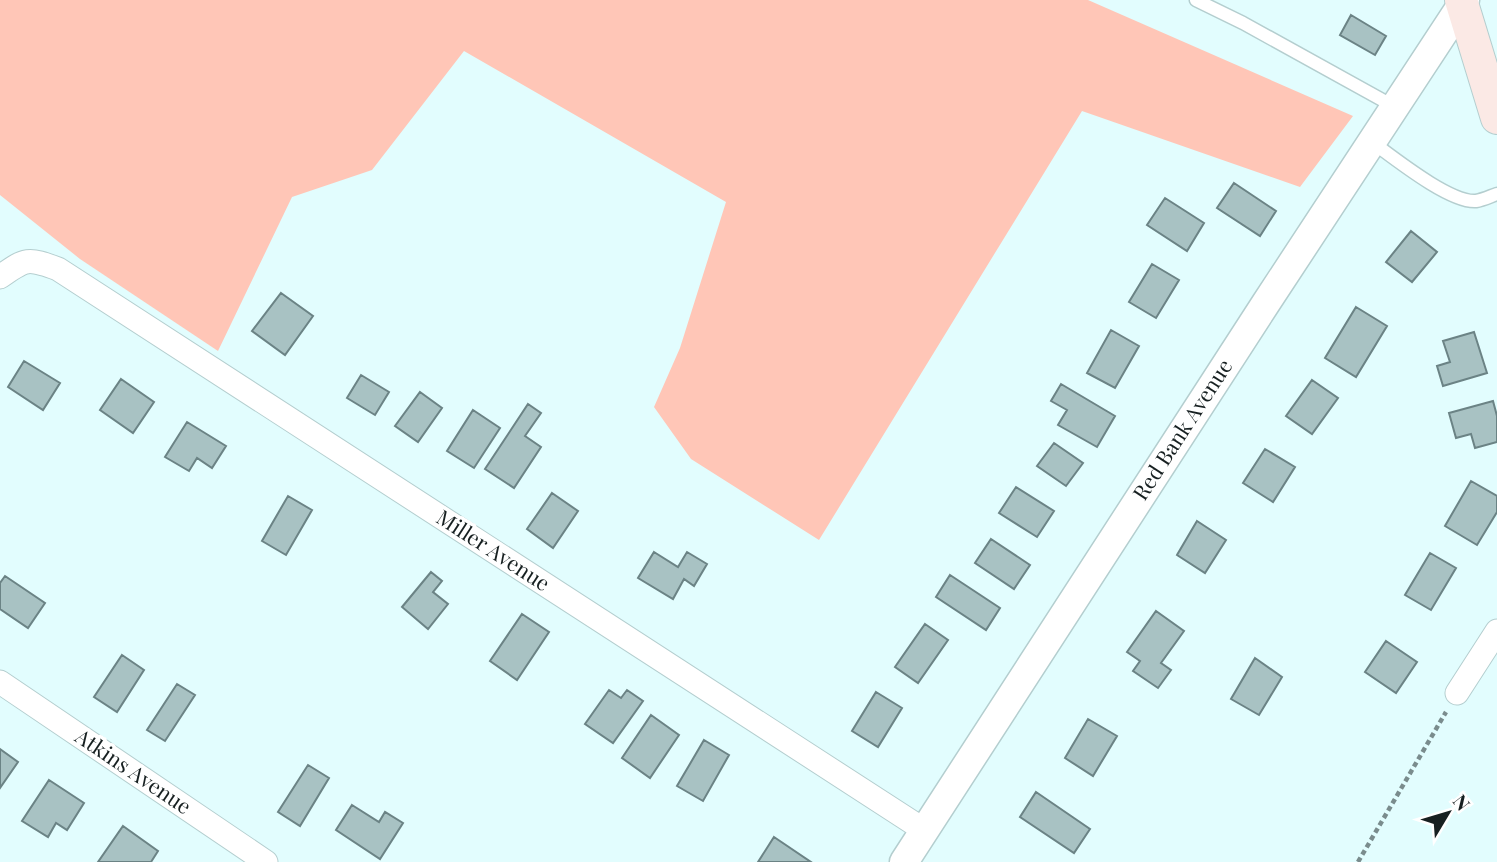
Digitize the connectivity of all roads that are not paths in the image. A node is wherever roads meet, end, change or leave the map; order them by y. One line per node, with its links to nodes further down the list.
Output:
1 (1196, 0): 3 (lane)
2 (1463, 2): 3 (street, Red Bank Avenue); 4 (main road)
3 (1395, 107): 5 (street, Red Bank Avenue)
4 (1497, 118)
5 (1371, 142): 6 (lane); 11 (street, Red Bank Avenue)
6 (1497, 194)
7 (0, 277): 11 (street, Miller Avenue)
8 (1497, 631): 10 (street)
9 (0, 682): 12 (street, Atkins Avenue)
10 (1457, 693)
11 (924, 831): 13 (street, Red Bank Avenue)
12 (266, 862)
13 (904, 862)

